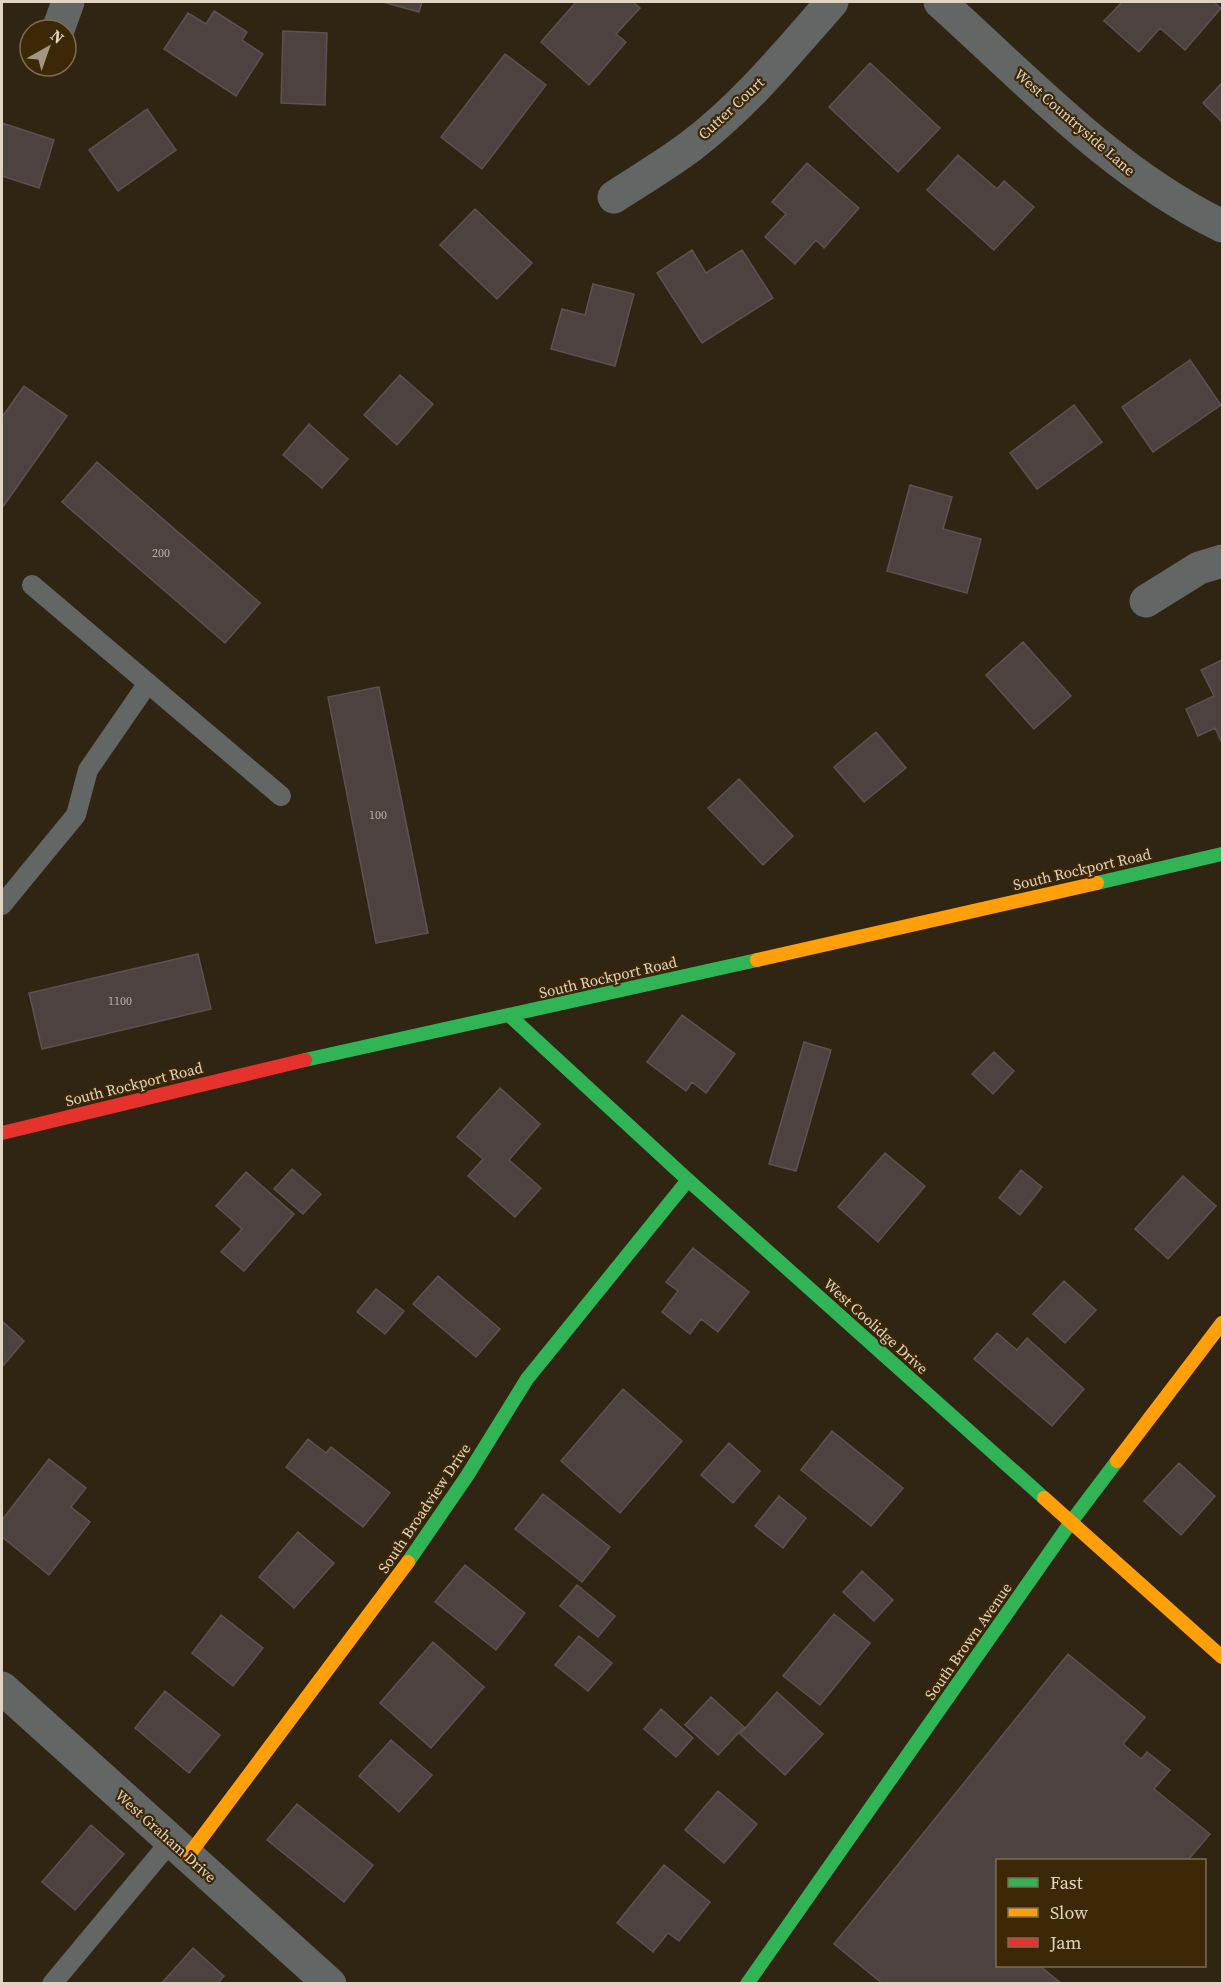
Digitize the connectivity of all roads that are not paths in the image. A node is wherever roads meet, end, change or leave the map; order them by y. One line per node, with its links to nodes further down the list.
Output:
1 (832, 2): 3 (street, Cutter Court)
2 (940, 2): 4 (street, West Countryside Lane)
3 (614, 196)
4 (1222, 226)
5 (1222, 561): 7 (street)
6 (32, 585): 8 (lane)
7 (1146, 601)
8 (148, 683): 9 (lane); 11 (lane)
9 (281, 796)
10 (1222, 854): 12 (street, South Rockport Road)
11 (2, 904)
12 (510, 1016): 13 (street, South Rockport Road); 14 (street, West Coolidge Drive)
13 (2, 1133)
14 (688, 1180): 16 (street, West Coolidge Drive); 19 (street, South Broadview Drive)
15 (1222, 1323): 16 (street, South Brown Avenue)
16 (1071, 1522): 17 (street, West Coolidge Drive); 22 (street, South Brown Avenue)
17 (1222, 1657)
18 (2, 1688): 19 (street, West Graham Drive)
19 (180, 1849): 20 (lane); 21 (street, West Graham Drive)
20 (52, 1983)
21 (330, 1983)
22 (747, 1983)

